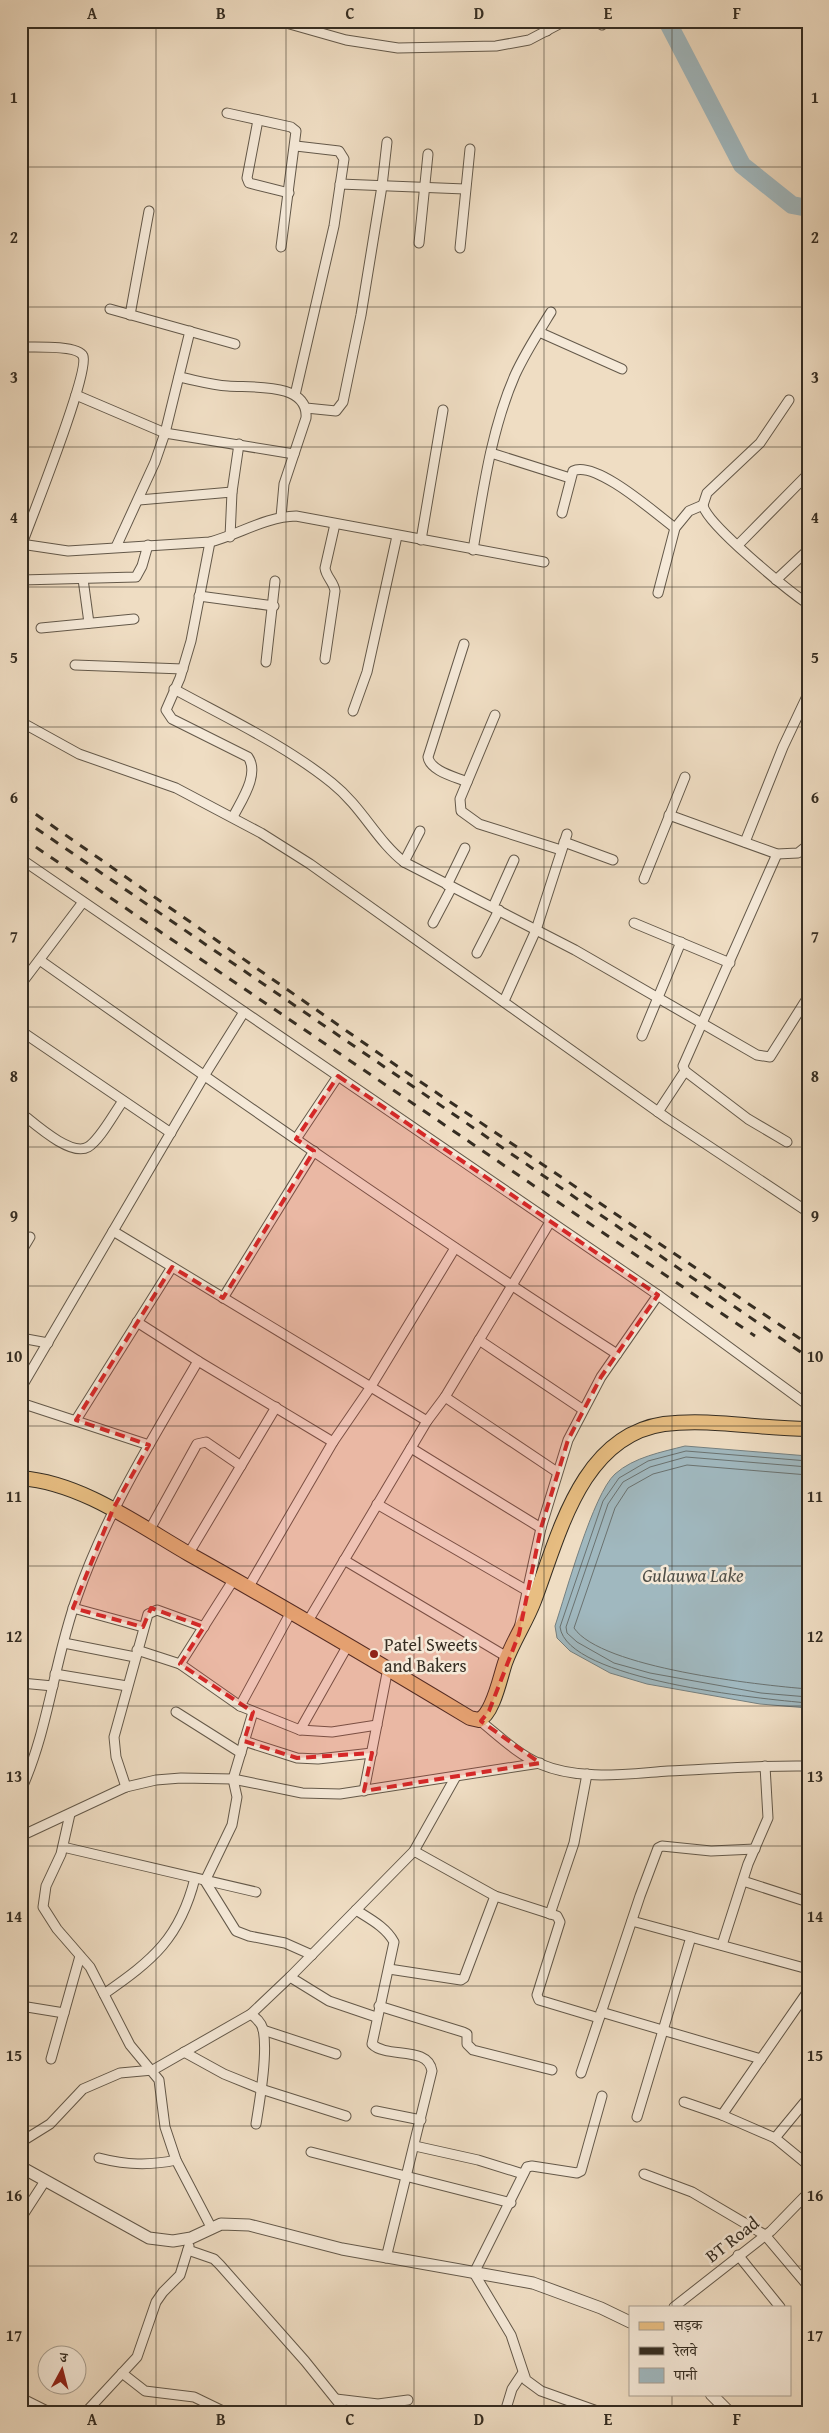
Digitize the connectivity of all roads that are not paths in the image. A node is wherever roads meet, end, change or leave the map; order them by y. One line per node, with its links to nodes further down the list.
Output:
1 (279, 21): 4 (street)
2 (541, 21): 4 (street)
3 (565, 21): 4 (street)
4 (547, 31)
5 (227, 114): 6 (street)
6 (258, 120): 8 (street); 15 (street)
7 (387, 142): 12 (street)
8 (296, 146): 11 (street); 15 (street)
9 (470, 149): 14 (street)
10 (428, 154): 13 (street)
11 (340, 184): 12 (street); 30 (street)
12 (382, 186): 13 (street); 32 (street)
13 (426, 187): 14 (street); 17 (street)
14 (465, 189): 19 (street)
15 (289, 193): 18 (street)
16 (149, 211): 22 (street)
17 (419, 243)
18 (281, 247)
19 (460, 248)
20 (110, 309): 22 (street)
21 (551, 312): 24 (street)
22 (130, 315): 23 (street)
23 (190, 331): 25 (street); 28 (street)
24 (539, 332): 27 (street); 36 (street)
25 (236, 344)
26 (21, 347): 29 (street)
27 (622, 369)
28 (178, 377): 30 (street); 34 (street)
29 (76, 395): 34 (street); 51 (street)
30 (295, 395): 32 (street)
31 (789, 400): 42 (street)
32 (306, 408): 37 (street)
33 (442, 410): 49 (street)
34 (164, 433): 35 (street); 41 (street)
35 (239, 444): 37 (street); 40 (street)
36 (491, 453): 39 (street); 55 (street)
37 (294, 454): 44 (street)
38 (808, 474): 53 (street)
39 (570, 478): 43 (street); 46 (street)
40 (232, 492): 41 (street); 48 (street)
41 (139, 500): 54 (street)
42 (703, 505): 46 (street); 53 (street)
43 (562, 513)
44 (281, 517): 45 (street); 48 (street)
45 (335, 524): 47 (street); 70 (street)
46 (675, 528): 62 (street)
47 (397, 536): 49 (street); 76 (street)
48 (230, 537): 50 (street)
49 (421, 540): 55 (street)
50 (210, 542): 52 (street); 63 (street)
51 (22, 544): 54 (street)
52 (148, 545): 54 (street); 59 (street)
53 (738, 545): 60 (street)
54 (116, 547)
55 (473, 550): 57 (street)
56 (808, 550): 60 (street)
57 (544, 562)
58 (21, 580): 59 (street)
59 (83, 580): 67 (street)
60 (776, 580): 64 (street)
61 (275, 581): 65 (street)
62 (658, 593)
63 (199, 596): 65 (street); 73 (street)
64 (808, 604)
65 (274, 606): 71 (street)
66 (134, 619): 67 (street)
67 (89, 623): 68 (street)
68 (41, 628)
69 (464, 644): 80 (street)
70 (325, 659)
71 (266, 662)
72 (75, 665): 73 (street)
73 (183, 670): 74 (street)
74 (174, 689): 82 (street); 91 (street)
75 (808, 694): 85 (street)
76 (353, 711)
77 (495, 715): 80 (street)
78 (21, 722): 82 (street)
79 (685, 777): 81 (street)
80 (467, 782): 84 (street)
81 (669, 815): 85 (street); 93 (street)
82 (233, 817): 107 (street)
83 (420, 831): 91 (street)
84 (564, 842): 90 (street); 99 (street)
85 (745, 842): 88 (street)
86 (808, 845): 88 (street)
87 (465, 848): 94 (street)
88 (777, 854): 103 (street)
89 (514, 860): 96 (street)
90 (613, 860)
91 (404, 862): 94 (street)
92 (23, 864): 95 (street)
93 (644, 878)
94 (449, 886): 96 (street); 97 (street)
95 (83, 902): 102 (street); 108 (street)
96 (496, 909): 99 (street); 101 (street)
97 (433, 923)
98 (634, 923): 100 (street)
99 (536, 930): 106 (street); 107 (street)
100 (681, 942): 103 (street); 106 (street)
101 (477, 954)
102 (40, 961): 104 (street); 113 (street)
103 (730, 963): 109 (street)
104 (21, 984)
105 (808, 996): 109 (street)
106 (658, 997): 109 (street); 111 (street)
107 (504, 1002): 116 (street)
108 (244, 1012): 113 (street); 114 (street)
109 (703, 1025): 112 (street)
110 (21, 1031): 115 (street)
111 (642, 1036)
112 (685, 1071): 116 (street); 120 (street)
113 (204, 1076): 118 (street); 119 (street)
114 (338, 1076): 119 (street); 123 (street)
115 (123, 1101): 117 (street); 118 (street)
116 (658, 1112): 122 (street)
117 (21, 1113)
118 (171, 1133): 124 (street)
119 (296, 1139): 121 (street)
120 (786, 1142)
121 (314, 1151): 126 (street); 131 (street)
122 (808, 1212)
123 (550, 1222): 129 (street); 130 (street)
124 (113, 1231): 128 (street); 135 (street)
125 (30, 1237): 127 (street)
126 (455, 1248): 129 (street); 139 (street)
127 (21, 1252)
128 (172, 1267): 131 (street); 132 (street)
129 (512, 1286): 134 (street); 136 (street)
130 (658, 1295): 136 (street); 142 (street)
131 (223, 1298): 139 (street)
132 (137, 1322): 137 (street); 145 (street)
133 (21, 1338): 135 (street)
134 (479, 1340): 140 (street); 144 (street)
135 (48, 1343): 138 (street)
136 (617, 1354): 144 (street)
137 (198, 1361): 143 (street); 149 (street)
138 (21, 1388)
139 (370, 1388): 146 (street); 148 (street)
140 (444, 1398): 146 (street); 152 (street)
141 (21, 1404): 145 (street)
142 (808, 1405)
143 (276, 1407): 148 (street); 151 (street)
144 (582, 1409): 152 (street)
145 (76, 1420): 149 (street)
146 (427, 1421): 150 (street)
147 (808, 1429): 168 (main road)
148 (333, 1442): 161 (street)
149 (149, 1445): 155 (street)
150 (411, 1448): 154 (street); 156 (street)
151 (241, 1466): 157 (street); 158 (street)
152 (557, 1472): 156 (street)
153 (21, 1478): 155 (main road)
154 (377, 1504): 159 (street); 162 (street)
155 (113, 1510): 157 (main road); 163 (street)
156 (541, 1528): 162 (street)
157 (149, 1530): 158 (main road)
158 (189, 1553): 160 (main road)
159 (344, 1560): 165 (street); 172 (street)
160 (234, 1579): 161 (main road); 167 (street)
161 (248, 1588): 164 (main road)
162 (526, 1590): 168 (street)
163 (74, 1608): 166 (street); 169 (street)
164 (291, 1612): 165 (main road); 179 (street)
165 (308, 1621): 170 (main road)
166 (143, 1627): 167 (street); 171 (street)
167 (204, 1627): 173 (street)
168 (518, 1634): 172 (main road)
169 (64, 1643): 171 (street); 175 (street)
170 (348, 1645): 174 (main road); 184 (street)
171 (136, 1653): 173 (street); 178 (street)
172 (507, 1657): 182 (main road)
173 (180, 1664): 179 (street)
174 (388, 1668): 182 (main road); 183 (street)
175 (55, 1674): 177 (street); 178 (street)
176 (21, 1683): 177 (street)
177 (53, 1686): 195 (street)
178 (127, 1686): 194 (street)
179 (240, 1706): 181 (street)
180 (176, 1712): 186 (street)
181 (253, 1712): 184 (street); 185 (street)
182 (479, 1720): 188 (street)
183 (377, 1725): 184 (street); 187 (street)
184 (300, 1730)
185 (244, 1741): 186 (street); 187 (street)
186 (241, 1753): 193 (street)
187 (372, 1753): 196 (street)
188 (540, 1763): 191 (street); 192 (street)
189 (766, 1766): 190 (street); 191 (street); 200 (street)
190 (808, 1766)
191 (586, 1774): 209 (street)
192 (456, 1778): 196 (street); 201 (street)
193 (234, 1779): 194 (street); 196 (street); 203 (street)
194 (126, 1786): 197 (street)
195 (21, 1790)
196 (364, 1791)
197 (70, 1814): 198 (street); 199 (street)
198 (21, 1836)
199 (63, 1847): 202 (street); 214 (street)
200 (755, 1849): 204 (street); 210 (street)
201 (414, 1851): 206 (street); 208 (street)
202 (195, 1878): 203 (street); 219 (street)
203 (205, 1881): 205 (street); 213 (street)
204 (743, 1881): 207 (street); 212 (street)
205 (256, 1892)
206 (495, 1896): 209 (street); 215 (street)
207 (808, 1902)
208 (356, 1910): 213 (street); 215 (street)
209 (550, 1914): 224 (street)
210 (632, 1921): 211 (street); 224 (street)
211 (691, 1937): 212 (street); 227 (street)
212 (722, 1945): 216 (street)
213 (312, 1955): 217 (street)
214 (80, 1956): 219 (street); 222 (street)
215 (389, 1969): 221 (street)
216 (808, 1969)
217 (290, 1977): 223 (street); 225 (street)
218 (808, 1991): 231 (street)
219 (104, 1994): 232 (street)
220 (21, 2006): 222 (street)
221 (379, 2006): 225 (street); 233 (street)
222 (64, 2013): 230 (street)
223 (251, 2014): 226 (street); 228 (street)
224 (600, 2015): 227 (street); 234 (street)
225 (376, 2018): 243 (street)
226 (263, 2030): 229 (street); 235 (street)
227 (664, 2031): 231 (street); 242 (street)
228 (184, 2052): 232 (street); 235 (street)
229 (336, 2054)
230 (51, 2058)
231 (761, 2059): 240 (street)
232 (153, 2070): 246 (street); 250 (street)
233 (552, 2070)
234 (581, 2073)
235 (261, 2090): 241 (street); 244 (street)
236 (602, 2096): 253 (street)
237 (808, 2098): 245 (street)
238 (684, 2102): 240 (street)
239 (376, 2111): 243 (street)
240 (722, 2115): 245 (street)
241 (346, 2116)
242 (637, 2116)
243 (421, 2120): 247 (street)
244 (256, 2124)
245 (775, 2138): 251 (street)
246 (21, 2142)
247 (415, 2146): 253 (street); 255 (street)
248 (312, 2152): 255 (street)
249 (99, 2158): 250 (street)
250 (176, 2160): 260 (street)
251 (808, 2165)
252 (21, 2167): 256 (street)
253 (523, 2174): 258 (street)
254 (644, 2174): 261 (street)
255 (408, 2176): 258 (street); 265 (street)
256 (45, 2180): 259 (street); 262 (street)
257 (808, 2193): 261 (street, BT Road)
258 (510, 2203): 266 (street)
259 (21, 2218)
260 (211, 2227): 262 (street); 265 (street)
261 (765, 2235): 264 (street, BT Road); 267 (street)
262 (191, 2238): 263 (street)
263 (188, 2250): 271 (street); 275 (street)
264 (738, 2255): 268 (street, BT Road); 269 (street)
265 (386, 2258): 266 (street)
266 (474, 2273): 270 (street); 272 (street)
267 (808, 2286)
268 (675, 2306)
269 (779, 2306)
270 (629, 2322)
271 (122, 2373): 279 (street); 280 (street)
272 (522, 2374): 282 (street); 283 (street)
273 (712, 2396): 277 (street)
274 (21, 2398): 278 (street)
275 (336, 2399): 276 (street); 281 (street)
276 (408, 2400)
277 (721, 2409)
278 (49, 2412)
279 (86, 2412)
280 (225, 2412)
281 (346, 2412)
282 (505, 2412)
283 (600, 2412)

